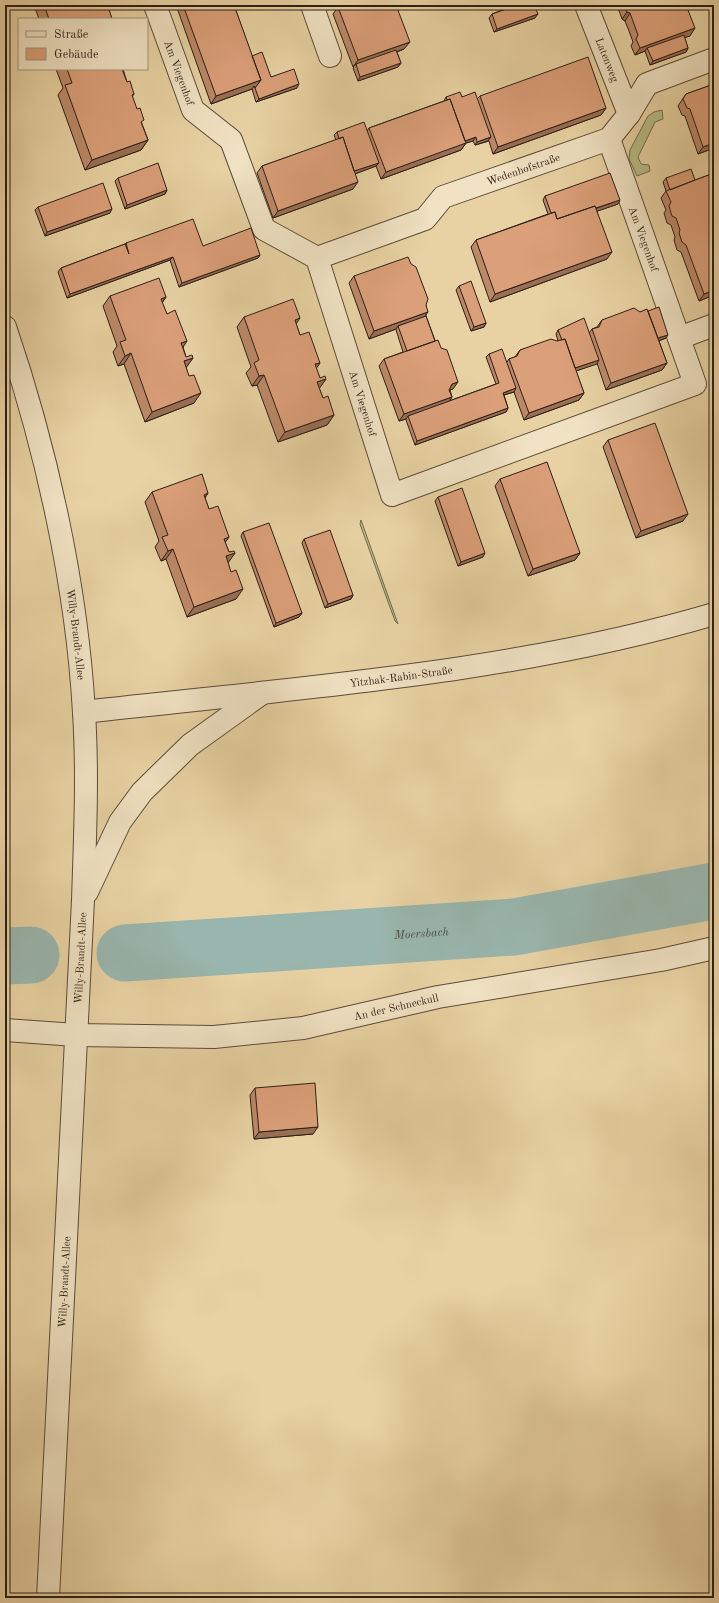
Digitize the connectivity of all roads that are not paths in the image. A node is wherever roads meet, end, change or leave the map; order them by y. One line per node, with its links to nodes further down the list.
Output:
1 (155, 5): 8 (street, Am Viegenhof)
2 (312, 5): 4 (street)
3 (586, 5): 6 (street, Latenweg)
4 (330, 56)
5 (714, 59): 6 (street)
6 (629, 114): 7 (street)
7 (609, 139): 8 (street, Wedenhofstraße); 11 (street, Am Viegenhof)
8 (317, 258): 11 (street, Am Viegenhof)
9 (714, 325): 11 (street)
10 (5, 327): 14 (street, Willy-Brandt-Allee)
11 (679, 338)
12 (714, 614): 13 (street, Yitzhak-Rabin-Straße)
13 (262, 693): 14 (street, Yitzhak-Rabin-Straße); 15 (street)
14 (84, 712): 15 (street, Willy-Brandt-Allee)
15 (82, 900): 18 (street, Willy-Brandt-Allee)
16 (714, 948): 18 (street, An der Schneckull)
17 (5, 1030): 18 (street, An der Schneckull)
18 (76, 1035): 19 (street, Willy-Brandt-Allee)
19 (48, 1598)

